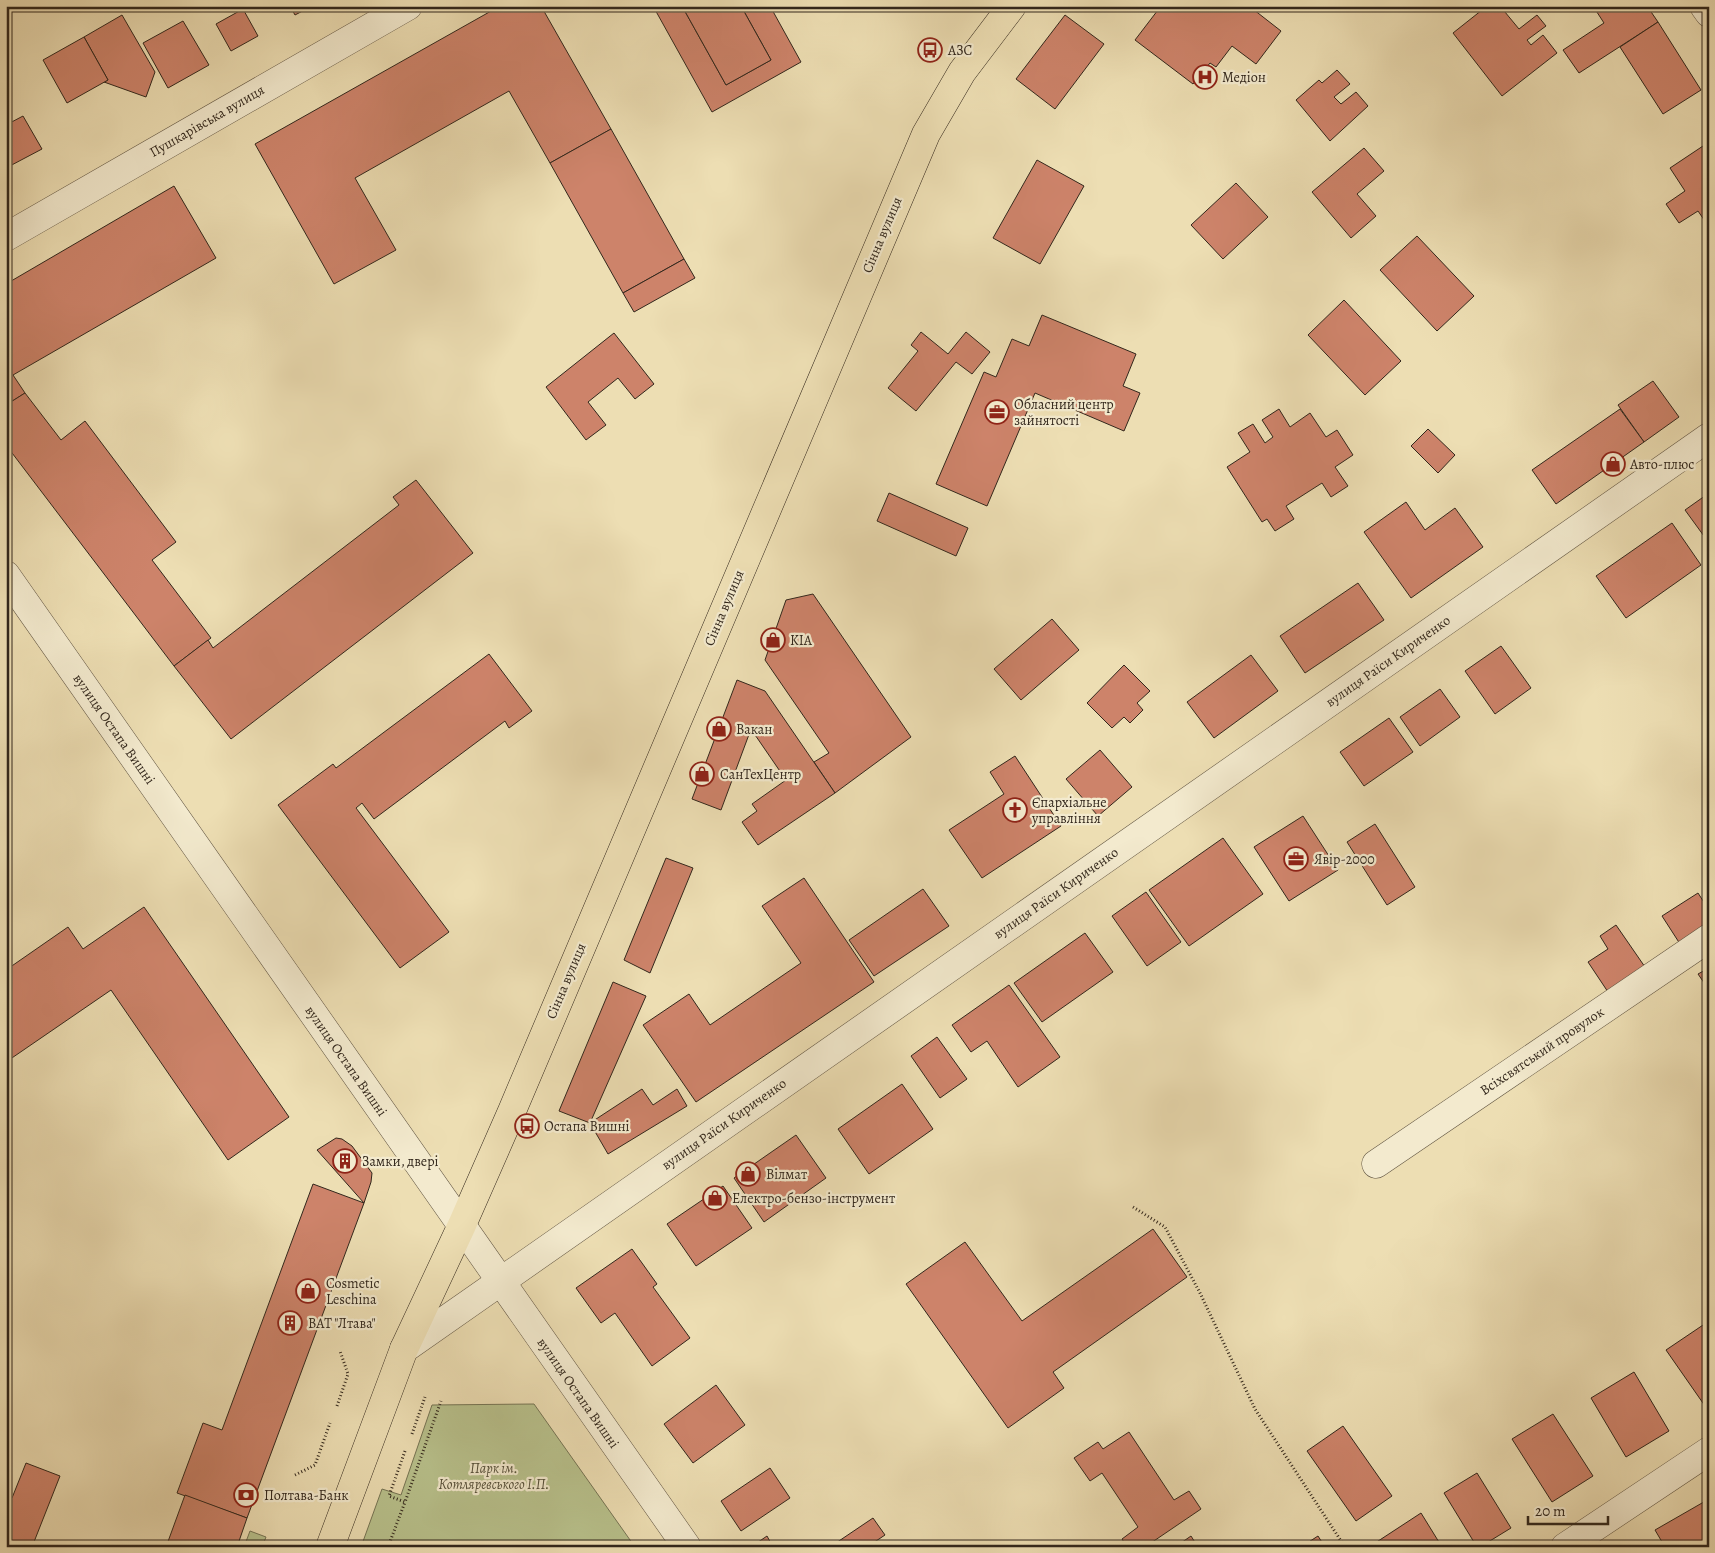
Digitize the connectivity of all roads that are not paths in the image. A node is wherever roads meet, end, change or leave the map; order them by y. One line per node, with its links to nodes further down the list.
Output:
1 (408, 6): 5 (street, Пушкарівська вулиця)
2 (1012, 6): 10 (main road, Сінна вулиця)
3 (1704, 6): 4 (street)
4 (1709, 13)
5 (6, 237)
6 (1709, 436): 11 (street, вулиця Раїси Кириченко)
7 (6, 575): 10 (street, вулиця Остапа Вишні)
8 (1709, 938): 9 (street, Всіхсвятський провулок)
9 (1376, 1164)
10 (462, 1225): 11 (street, вулиця Остапа Вишні); 12 (main road)
11 (500, 1281): 12 (street, вулиця Раїси Кириченко); 15 (street, вулиця Остапа Вишні)
12 (404, 1349): 14 (main road)
13 (1709, 1451): 16 (street)
14 (330, 1547)
15 (686, 1547)
16 (1565, 1547)

